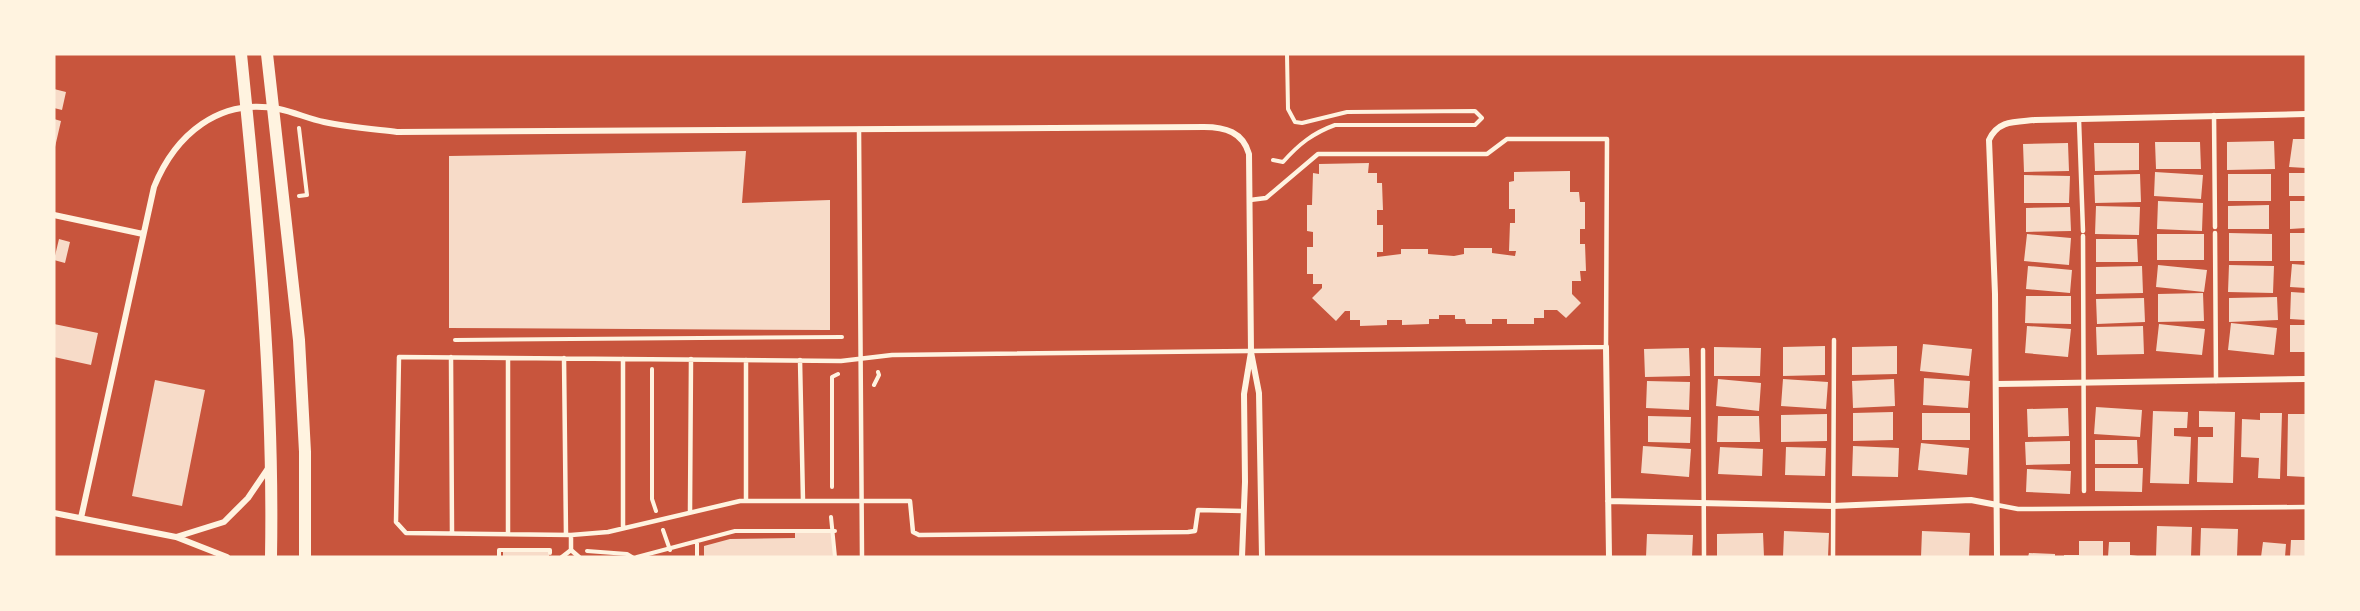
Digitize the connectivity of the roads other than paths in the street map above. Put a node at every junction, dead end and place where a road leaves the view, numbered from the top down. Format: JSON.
{"nodes":[{"id":1,"x":241,"y":54,"type":"edge"},
{"id":2,"x":267,"y":54,"type":"edge"},
{"id":3,"x":2306,"y":114,"type":"edge"},
{"id":4,"x":2214,"y":115,"type":"junction"},
{"id":5,"x":2079,"y":120,"type":"junction"},
{"id":6,"x":859,"y":129,"type":"junction"},
{"id":7,"x":1250,"y":200,"type":"junction"},
{"id":8,"x":54,"y":215,"type":"edge"},
{"id":9,"x":143,"y":234,"type":"junction"},
{"id":10,"x":1834,"y":340,"type":"dead end"},
{"id":11,"x":1606,"y":347,"type":"junction"},
{"id":12,"x":1703,"y":350,"type":"dead end"},
{"id":13,"x":1251,"y":352,"type":"junction"},
{"id":14,"x":452,"y":357,"type":"junction"},
{"id":15,"x":860,"y":357,"type":"junction"},
{"id":16,"x":508,"y":358,"type":"junction"},
{"id":17,"x":564,"y":358,"type":"junction"},
{"id":18,"x":623,"y":359,"type":"junction"},
{"id":19,"x":691,"y":359,"type":"junction"},
{"id":20,"x":746,"y":360,"type":"junction"},
{"id":21,"x":800,"y":360,"type":"junction"},
{"id":22,"x":2306,"y":379,"type":"edge"},
{"id":23,"x":2216,"y":381,"type":"junction"},
{"id":24,"x":2083,"y":383,"type":"junction"},
{"id":25,"x":1996,"y":384,"type":"junction"},
{"id":26,"x":271,"y":464,"type":"junction"},
{"id":27,"x":2084,"y":491,"type":"dead end"},
{"id":28,"x":746,"y":500,"type":"junction"},
{"id":29,"x":802,"y":501,"type":"junction"},
{"id":30,"x":862,"y":501,"type":"junction"},
{"id":31,"x":1608,"y":501,"type":"junction"},
{"id":32,"x":1704,"y":503,"type":"junction"},
{"id":33,"x":1997,"y":505,"type":"junction"},
{"id":34,"x":1833,"y":506,"type":"junction"},
{"id":35,"x":2306,"y":507,"type":"edge"},
{"id":36,"x":1243,"y":511,"type":"junction"},
{"id":37,"x":690,"y":512,"type":"junction"},
{"id":38,"x":54,"y":513,"type":"edge"},
{"id":39,"x":81,"y":518,"type":"junction"},
{"id":40,"x":623,"y":528,"type":"junction"},
{"id":41,"x":452,"y":533,"type":"junction"},
{"id":42,"x":508,"y":534,"type":"junction"},
{"id":43,"x":568,"y":535,"type":"junction"},
{"id":44,"x":176,"y":537,"type":"junction"},
{"id":45,"x":571,"y":550,"type":"junction"},
{"id":46,"x":226,"y":557,"type":"edge"},
{"id":47,"x":271,"y":557,"type":"edge"},
{"id":48,"x":305,"y":557,"type":"edge"},
{"id":49,"x":562,"y":557,"type":"edge"},
{"id":50,"x":579,"y":557,"type":"edge"},
{"id":51,"x":862,"y":557,"type":"edge"},
{"id":52,"x":1242,"y":557,"type":"edge"},
{"id":53,"x":1262,"y":557,"type":"edge"},
{"id":54,"x":1609,"y":557,"type":"edge"},
{"id":55,"x":1704,"y":557,"type":"edge"},
{"id":56,"x":1833,"y":557,"type":"edge"},
{"id":57,"x":1997,"y":557,"type":"edge"}],
"edges":[{"from":1,"to":26,"type":"main road"},
{"from":2,"to":48,"type":"main road"},
{"from":3,"to":4,"type":"street"},
{"from":4,"to":5,"type":"street"},
{"from":4,"to":23,"type":"lane"},
{"from":5,"to":24,"type":"lane"},
{"from":5,"to":25,"type":"street"},
{"from":6,"to":7,"type":"street"},
{"from":6,"to":9,"type":"street"},
{"from":6,"to":15,"type":"lane"},
{"from":7,"to":11,"type":"lane"},
{"from":7,"to":13,"type":"street"},
{"from":8,"to":9,"type":"street"},
{"from":9,"to":39,"type":"street"},
{"from":10,"to":34,"type":"lane"},
{"from":11,"to":13,"type":"lane"},
{"from":11,"to":31,"type":"street"},
{"from":12,"to":32,"type":"lane"},
{"from":13,"to":15,"type":"lane"},
{"from":13,"to":36,"type":"street"},
{"from":13,"to":53,"type":"street"},
{"from":14,"to":16,"type":"lane"},
{"from":14,"to":41,"type":"lane"},
{"from":14,"to":41,"type":"lane"},
{"from":15,"to":21,"type":"lane"},
{"from":15,"to":30,"type":"lane"},
{"from":16,"to":17,"type":"lane"},
{"from":16,"to":42,"type":"lane"},
{"from":17,"to":18,"type":"lane"},
{"from":17,"to":43,"type":"lane"},
{"from":18,"to":19,"type":"lane"},
{"from":18,"to":40,"type":"lane"},
{"from":19,"to":20,"type":"lane"},
{"from":19,"to":37,"type":"lane"},
{"from":20,"to":21,"type":"lane"},
{"from":20,"to":28,"type":"lane"},
{"from":21,"to":29,"type":"lane"},
{"from":22,"to":23,"type":"street"},
{"from":23,"to":24,"type":"street"},
{"from":24,"to":25,"type":"street"},
{"from":24,"to":27,"type":"lane"},
{"from":25,"to":33,"type":"street"},
{"from":26,"to":44,"type":"street"},
{"from":26,"to":47,"type":"main road"},
{"from":28,"to":29,"type":"lane"},
{"from":28,"to":37,"type":"lane"},
{"from":29,"to":30,"type":"lane"},
{"from":30,"to":36,"type":"lane"},
{"from":30,"to":51,"type":"lane"},
{"from":31,"to":32,"type":"street"},
{"from":31,"to":54,"type":"street"},
{"from":32,"to":34,"type":"street"},
{"from":32,"to":55,"type":"lane"},
{"from":33,"to":34,"type":"street"},
{"from":33,"to":35,"type":"lane"},
{"from":33,"to":57,"type":"street"},
{"from":34,"to":56,"type":"lane"},
{"from":36,"to":52,"type":"street"},
{"from":37,"to":40,"type":"lane"},
{"from":38,"to":39,"type":"street"},
{"from":39,"to":44,"type":"street"},
{"from":40,"to":43,"type":"lane"},
{"from":41,"to":42,"type":"lane"},
{"from":42,"to":43,"type":"lane"},
{"from":43,"to":45,"type":"lane"},
{"from":44,"to":46,"type":"street"},
{"from":45,"to":49,"type":"lane"},
{"from":45,"to":50,"type":"lane"}]}
